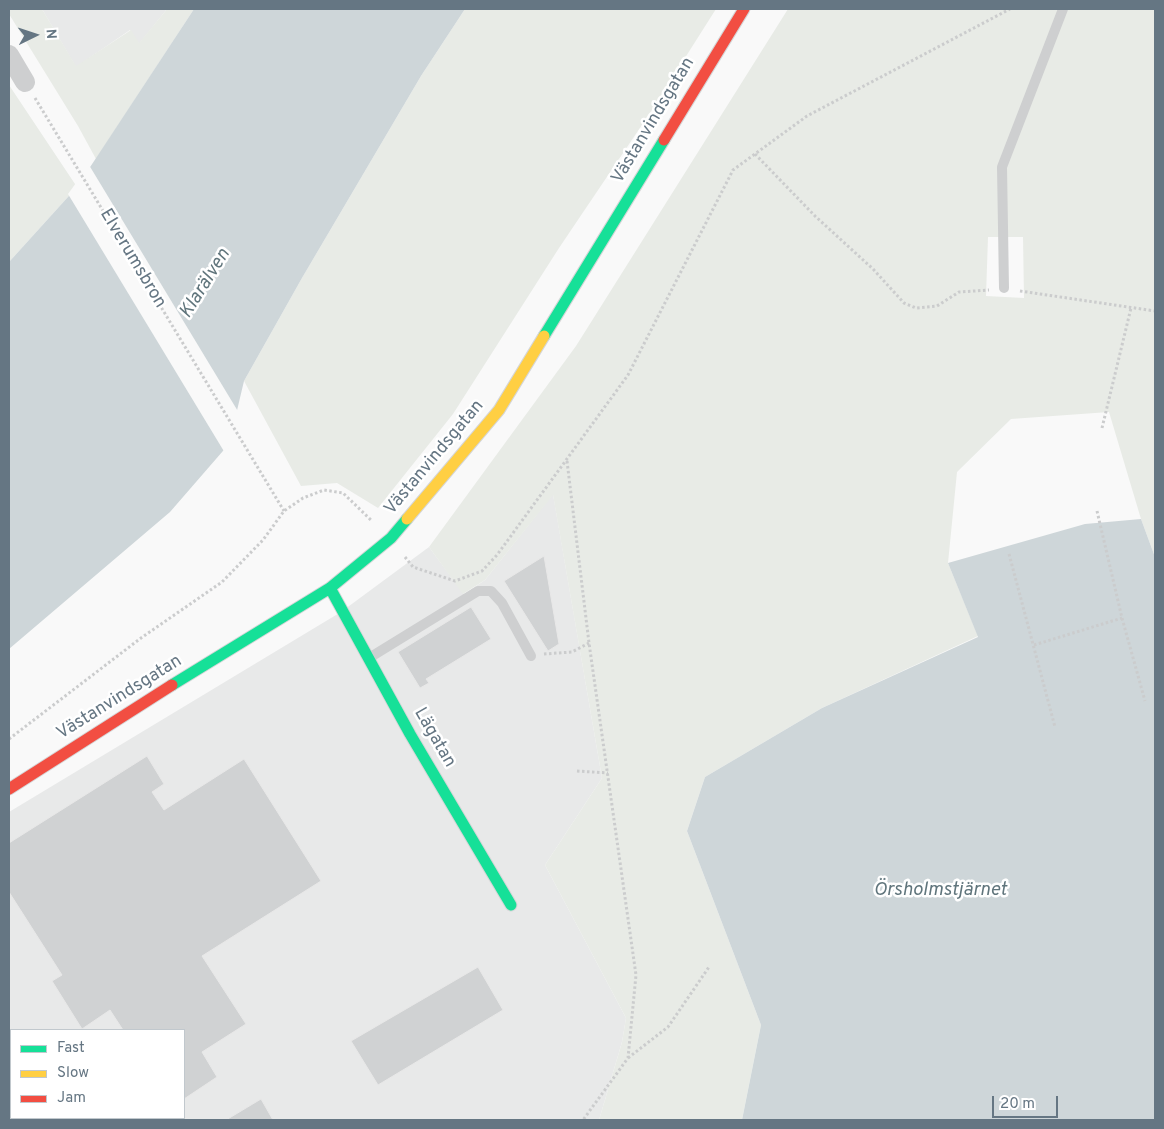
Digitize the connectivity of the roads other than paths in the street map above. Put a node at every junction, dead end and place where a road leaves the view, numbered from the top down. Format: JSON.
{"nodes":[{"id":1,"x":744,"y":9,"type":"edge"},
{"id":2,"x":1063,"y":9,"type":"edge"},
{"id":3,"x":9,"y":55,"type":"edge"},
{"id":4,"x":25,"y":82,"type":"road end"},
{"id":5,"x":1004,"y":288,"type":"road end"},
{"id":6,"x":330,"y":588,"type":"junction"},
{"id":7,"x":530,"y":656,"type":"road end"},
{"id":8,"x":368,"y":659,"type":"junction"},
{"id":9,"x":9,"y":789,"type":"edge"},
{"id":10,"x":511,"y":904,"type":"dead end"}],
"edges":[{"from":1,"to":6,"type":"street","name":"Västanvindsgatan"},
{"from":2,"to":5,"type":"lane"},
{"from":3,"to":4,"type":"street"},
{"from":6,"to":8,"type":"street","name":"Lägatan"},
{"from":6,"to":9,"type":"street","name":"Västanvindsgatan"},
{"from":7,"to":8,"type":"lane"},
{"from":8,"to":10,"type":"street","name":"Lägatan"}]}
